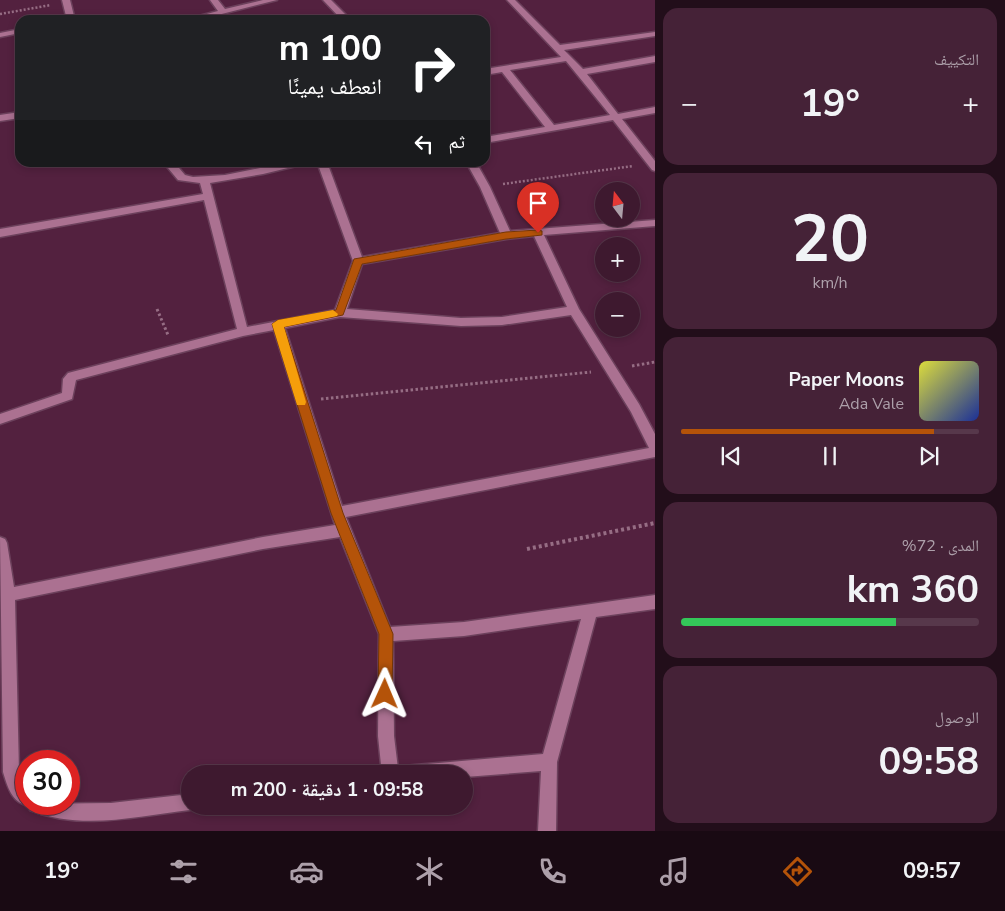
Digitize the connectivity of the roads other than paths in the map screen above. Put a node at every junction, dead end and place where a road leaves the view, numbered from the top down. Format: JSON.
{"nodes":[{"id":1,"x":214,"y":0,"type":"edge"},
{"id":2,"x":274,"y":0,"type":"edge"},
{"id":3,"x":327,"y":0,"type":"edge"},
{"id":4,"x":511,"y":0,"type":"edge"},
{"id":5,"x":69,"y":1,"type":"edge"},
{"id":6,"x":223,"y":12,"type":"junction"},
{"id":7,"x":70,"y":15,"type":"edge"},
{"id":8,"x":210,"y":15,"type":"edge"},
{"id":9,"x":342,"y":15,"type":"edge"},
{"id":10,"x":15,"y":32,"type":"edge"},
{"id":11,"x":655,"y":34,"type":"edge"},
{"id":12,"x":0,"y":35,"type":"edge"},
{"id":13,"x":558,"y":48,"type":"junction"},
{"id":14,"x":568,"y":58,"type":"junction"},
{"id":15,"x":655,"y":59,"type":"edge"},
{"id":16,"x":505,"y":70,"type":"junction"},
{"id":17,"x":490,"y":72,"type":"edge"},
{"id":18,"x":581,"y":72,"type":"junction"},
{"id":19,"x":655,"y":110,"type":"edge"},
{"id":20,"x":15,"y":116,"type":"edge"},
{"id":21,"x":615,"y":117,"type":"junction"},
{"id":22,"x":0,"y":118,"type":"edge"},
{"id":23,"x":551,"y":128,"type":"junction"},
{"id":24,"x":490,"y":139,"type":"edge"},
{"id":25,"x":654,"y":165,"type":"edge"},
{"id":26,"x":172,"y":167,"type":"edge"},
{"id":27,"x":279,"y":167,"type":"edge"},
{"id":28,"x":324,"y":167,"type":"edge"},
{"id":29,"x":474,"y":167,"type":"edge"},
{"id":30,"x":204,"y":180,"type":"junction"},
{"id":31,"x":209,"y":196,"type":"junction"},
{"id":32,"x":655,"y":223,"type":"edge"},
{"id":33,"x":538,"y":233,"type":"junction"},
{"id":34,"x":0,"y":234,"type":"edge"},
{"id":35,"x":506,"y":236,"type":"junction"},
{"id":36,"x":358,"y":261,"type":"junction"},
{"id":37,"x":574,"y":310,"type":"junction"},
{"id":38,"x":340,"y":313,"type":"junction"},
{"id":39,"x":278,"y":324,"type":"junction"},
{"id":40,"x":243,"y":332,"type":"junction"},
{"id":41,"x":0,"y":419,"type":"edge"},
{"id":42,"x":655,"y":446,"type":"edge"},
{"id":43,"x":655,"y":452,"type":"edge"},
{"id":44,"x":337,"y":513,"type":"junction"},
{"id":45,"x":344,"y":530,"type":"junction"},
{"id":46,"x":0,"y":543,"type":"edge"},
{"id":47,"x":8,"y":595,"type":"junction"},
{"id":48,"x":655,"y":602,"type":"edge"},
{"id":49,"x":590,"y":612,"type":"junction"},
{"id":50,"x":386,"y":634,"type":"junction"},
{"id":51,"x":549,"y":762,"type":"junction"},
{"id":52,"x":389,"y":765,"type":"edge"},
{"id":53,"x":473,"y":768,"type":"edge"},
{"id":54,"x":15,"y":783,"type":"edge"},
{"id":55,"x":181,"y":803,"type":"edge"},
{"id":56,"x":80,"y":812,"type":"edge"},
{"id":57,"x":547,"y":831,"type":"edge"}],
"edges":[{"from":1,"to":6,"type":"street"},
{"from":2,"to":6,"type":"street"},
{"from":3,"to":9,"type":"street"},
{"from":4,"to":13,"type":"street"},
{"from":5,"to":7,"type":"street"},
{"from":6,"to":8,"type":"street"},
{"from":10,"to":12,"type":"street"},
{"from":11,"to":13,"type":"street"},
{"from":13,"to":14,"type":"street"},
{"from":14,"to":16,"type":"street"},
{"from":14,"to":18,"type":"street"},
{"from":15,"to":18,"type":"street"},
{"from":16,"to":17,"type":"street"},
{"from":16,"to":23,"type":"street"},
{"from":18,"to":21,"type":"street"},
{"from":19,"to":21,"type":"street"},
{"from":20,"to":22,"type":"street"},
{"from":21,"to":23,"type":"street"},
{"from":21,"to":25,"type":"street"},
{"from":23,"to":24,"type":"street"},
{"from":26,"to":30,"type":"street"},
{"from":27,"to":30,"type":"street"},
{"from":28,"to":36,"type":"street"},
{"from":29,"to":35,"type":"street"},
{"from":30,"to":31,"type":"street"},
{"from":31,"to":34,"type":"street"},
{"from":31,"to":40,"type":"street"},
{"from":32,"to":33,"type":"street"},
{"from":33,"to":35,"type":"street"},
{"from":33,"to":37,"type":"street"},
{"from":35,"to":36,"type":"street"},
{"from":36,"to":38,"type":"street"},
{"from":37,"to":38,"type":"street"},
{"from":37,"to":42,"type":"street"},
{"from":38,"to":39,"type":"street"},
{"from":39,"to":40,"type":"street"},
{"from":39,"to":44,"type":"street"},
{"from":40,"to":41,"type":"street"},
{"from":43,"to":44,"type":"street"},
{"from":44,"to":45,"type":"street"},
{"from":45,"to":47,"type":"street"},
{"from":45,"to":50,"type":"street"},
{"from":46,"to":47,"type":"street"},
{"from":47,"to":54,"type":"street"},
{"from":48,"to":49,"type":"street"},
{"from":49,"to":50,"type":"street"},
{"from":49,"to":51,"type":"street"},
{"from":50,"to":52,"type":"street"},
{"from":51,"to":53,"type":"street"},
{"from":51,"to":57,"type":"street"},
{"from":55,"to":56,"type":"street"}]}
